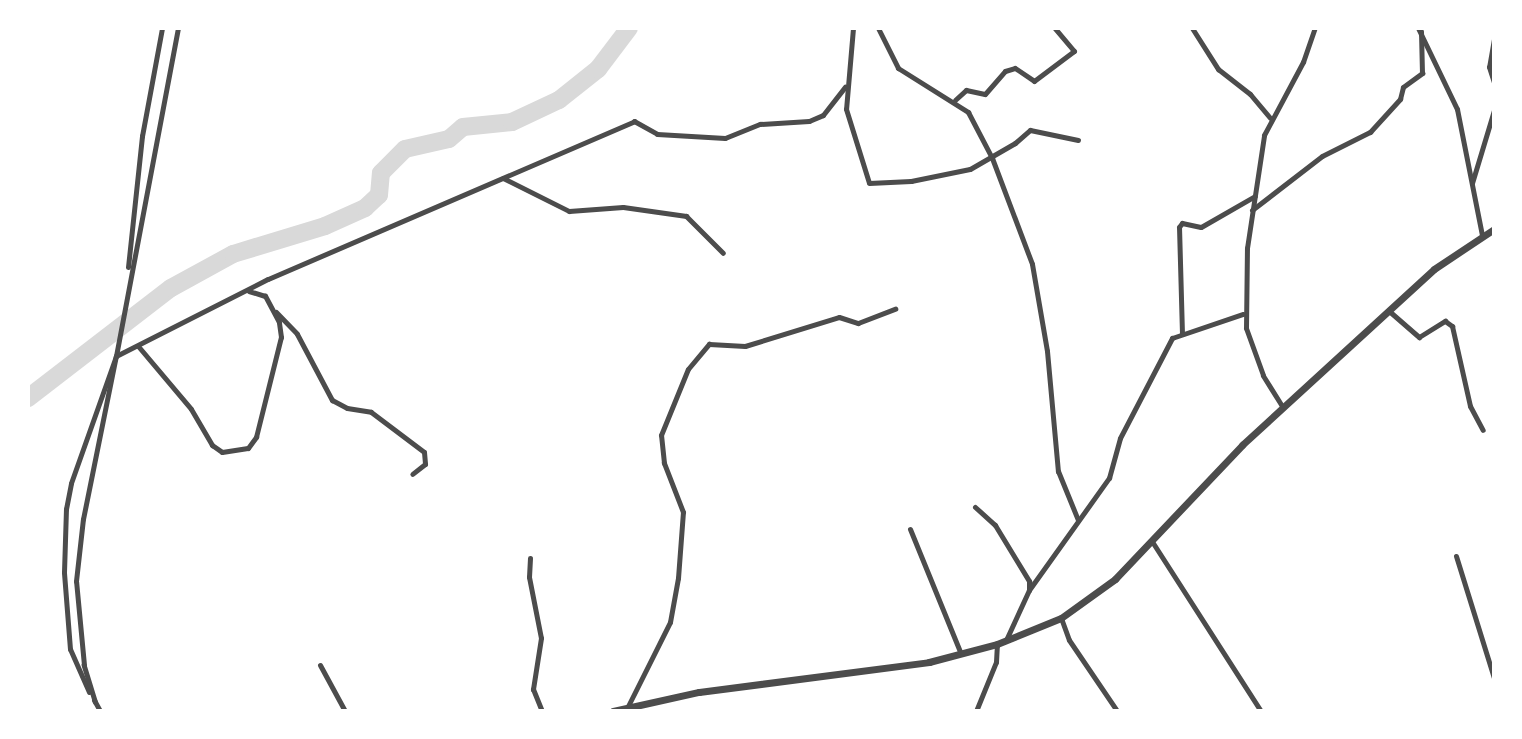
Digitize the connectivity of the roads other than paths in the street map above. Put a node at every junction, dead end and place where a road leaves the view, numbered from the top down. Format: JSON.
{"nodes":[{"id":1,"x":162,"y":28,"type":"edge"},
{"id":2,"x":178,"y":28,"type":"edge"},
{"id":3,"x":853,"y":28,"type":"edge"},
{"id":4,"x":878,"y":28,"type":"edge"},
{"id":5,"x":1055,"y":28,"type":"edge"},
{"id":6,"x":1192,"y":28,"type":"edge"},
{"id":7,"x":1315,"y":28,"type":"edge"},
{"id":8,"x":1419,"y":30,"type":"edge"},
{"id":9,"x":1494,"y":39,"type":"edge"},
{"id":10,"x":1494,"y":82,"type":"edge"},
{"id":11,"x":845,"y":87,"type":"junction"},
{"id":12,"x":955,"y":100,"type":"junction"},
{"id":13,"x":1494,"y":110,"type":"edge"},
{"id":14,"x":1269,"y":118,"type":"junction"},
{"id":15,"x":1078,"y":140,"type":"dead end"},
{"id":16,"x":992,"y":158,"type":"junction"},
{"id":17,"x":503,"y":178,"type":"junction"},
{"id":18,"x":1472,"y":183,"type":"junction"},
{"id":19,"x":1255,"y":197,"type":"junction"},
{"id":20,"x":1252,"y":210,"type":"junction"},
{"id":21,"x":1494,"y":229,"type":"edge"},
{"id":22,"x":1482,"y":235,"type":"junction"},
{"id":23,"x":723,"y":253,"type":"dead end"},
{"id":24,"x":247,"y":291,"type":"junction"},
{"id":25,"x":125,"y":298,"type":"junction"},
{"id":26,"x":895,"y":309,"type":"dead end"},
{"id":27,"x":274,"y":310,"type":"junction"},
{"id":28,"x":1390,"y":311,"type":"junction"},
{"id":29,"x":1243,"y":314,"type":"junction"},
{"id":30,"x":1182,"y":334,"type":"junction"},
{"id":31,"x":138,"y":346,"type":"junction"},
{"id":32,"x":116,"y":356,"type":"junction"},
{"id":33,"x":1282,"y":406,"type":"junction"},
{"id":34,"x":1483,"y":430,"type":"dead end"},
{"id":35,"x":412,"y":474,"type":"dead end"},
{"id":36,"x":975,"y":507,"type":"dead end"},
{"id":37,"x":1078,"y":520,"type":"junction"},
{"id":38,"x":910,"y":528,"type":"dead end"},
{"id":39,"x":1153,"y":542,"type":"junction"},
{"id":40,"x":1456,"y":556,"type":"dead end"},
{"id":41,"x":530,"y":558,"type":"dead end"},
{"id":42,"x":1029,"y":590,"type":"junction"},
{"id":43,"x":1061,"y":618,"type":"junction"},
{"id":44,"x":1001,"y":643,"type":"junction"},
{"id":45,"x":961,"y":654,"type":"junction"},
{"id":46,"x":320,"y":666,"type":"dead end"},
{"id":47,"x":1494,"y":678,"type":"edge"},
{"id":48,"x":95,"y":702,"type":"junction"},
{"id":49,"x":627,"y":709,"type":"edge"},
{"id":50,"x":100,"y":711,"type":"edge"},
{"id":51,"x":345,"y":711,"type":"edge"},
{"id":52,"x":542,"y":711,"type":"edge"},
{"id":53,"x":613,"y":711,"type":"edge"},
{"id":54,"x":976,"y":711,"type":"edge"},
{"id":55,"x":1117,"y":711,"type":"edge"},
{"id":56,"x":1261,"y":711,"type":"edge"}],
"edges":[{"from":1,"to":25,"type":"street"},
{"from":2,"to":25,"type":"street"},
{"from":3,"to":11,"type":"street"},
{"from":4,"to":12,"type":"street"},
{"from":5,"to":12,"type":"street"},
{"from":6,"to":14,"type":"street"},
{"from":7,"to":14,"type":"street"},
{"from":8,"to":18,"type":"street"},
{"from":8,"to":20,"type":"street"},
{"from":9,"to":10,"type":"street"},
{"from":11,"to":16,"type":"street"},
{"from":11,"to":17,"type":"street"},
{"from":12,"to":16,"type":"street"},
{"from":13,"to":18,"type":"street"},
{"from":14,"to":19,"type":"street"},
{"from":15,"to":16,"type":"street"},
{"from":16,"to":37,"type":"street"},
{"from":17,"to":23,"type":"street"},
{"from":17,"to":24,"type":"street"},
{"from":18,"to":22,"type":"street"},
{"from":19,"to":20,"type":"street"},
{"from":19,"to":30,"type":"street"},
{"from":20,"to":29,"type":"street"},
{"from":21,"to":22,"type":"street"},
{"from":22,"to":28,"type":"street"},
{"from":24,"to":27,"type":"street"},
{"from":24,"to":31,"type":"street"},
{"from":25,"to":32,"type":"street"},
{"from":26,"to":49,"type":"street"},
{"from":27,"to":31,"type":"street"},
{"from":27,"to":35,"type":"street"},
{"from":28,"to":33,"type":"street"},
{"from":28,"to":34,"type":"street"},
{"from":29,"to":30,"type":"street"},
{"from":29,"to":33,"type":"street"},
{"from":30,"to":37,"type":"street"},
{"from":31,"to":32,"type":"street"},
{"from":32,"to":48,"type":"street"},
{"from":32,"to":48,"type":"street"},
{"from":33,"to":39,"type":"street"},
{"from":36,"to":42,"type":"street"},
{"from":37,"to":42,"type":"street"},
{"from":38,"to":45,"type":"street"},
{"from":39,"to":43,"type":"street"},
{"from":39,"to":56,"type":"street"},
{"from":40,"to":47,"type":"street"},
{"from":41,"to":52,"type":"street"},
{"from":42,"to":44,"type":"street"},
{"from":43,"to":44,"type":"street"},
{"from":43,"to":55,"type":"street"},
{"from":44,"to":45,"type":"street"},
{"from":44,"to":54,"type":"street"},
{"from":45,"to":49,"type":"street"},
{"from":46,"to":51,"type":"street"},
{"from":48,"to":50,"type":"street"},
{"from":49,"to":53,"type":"street"}]}
